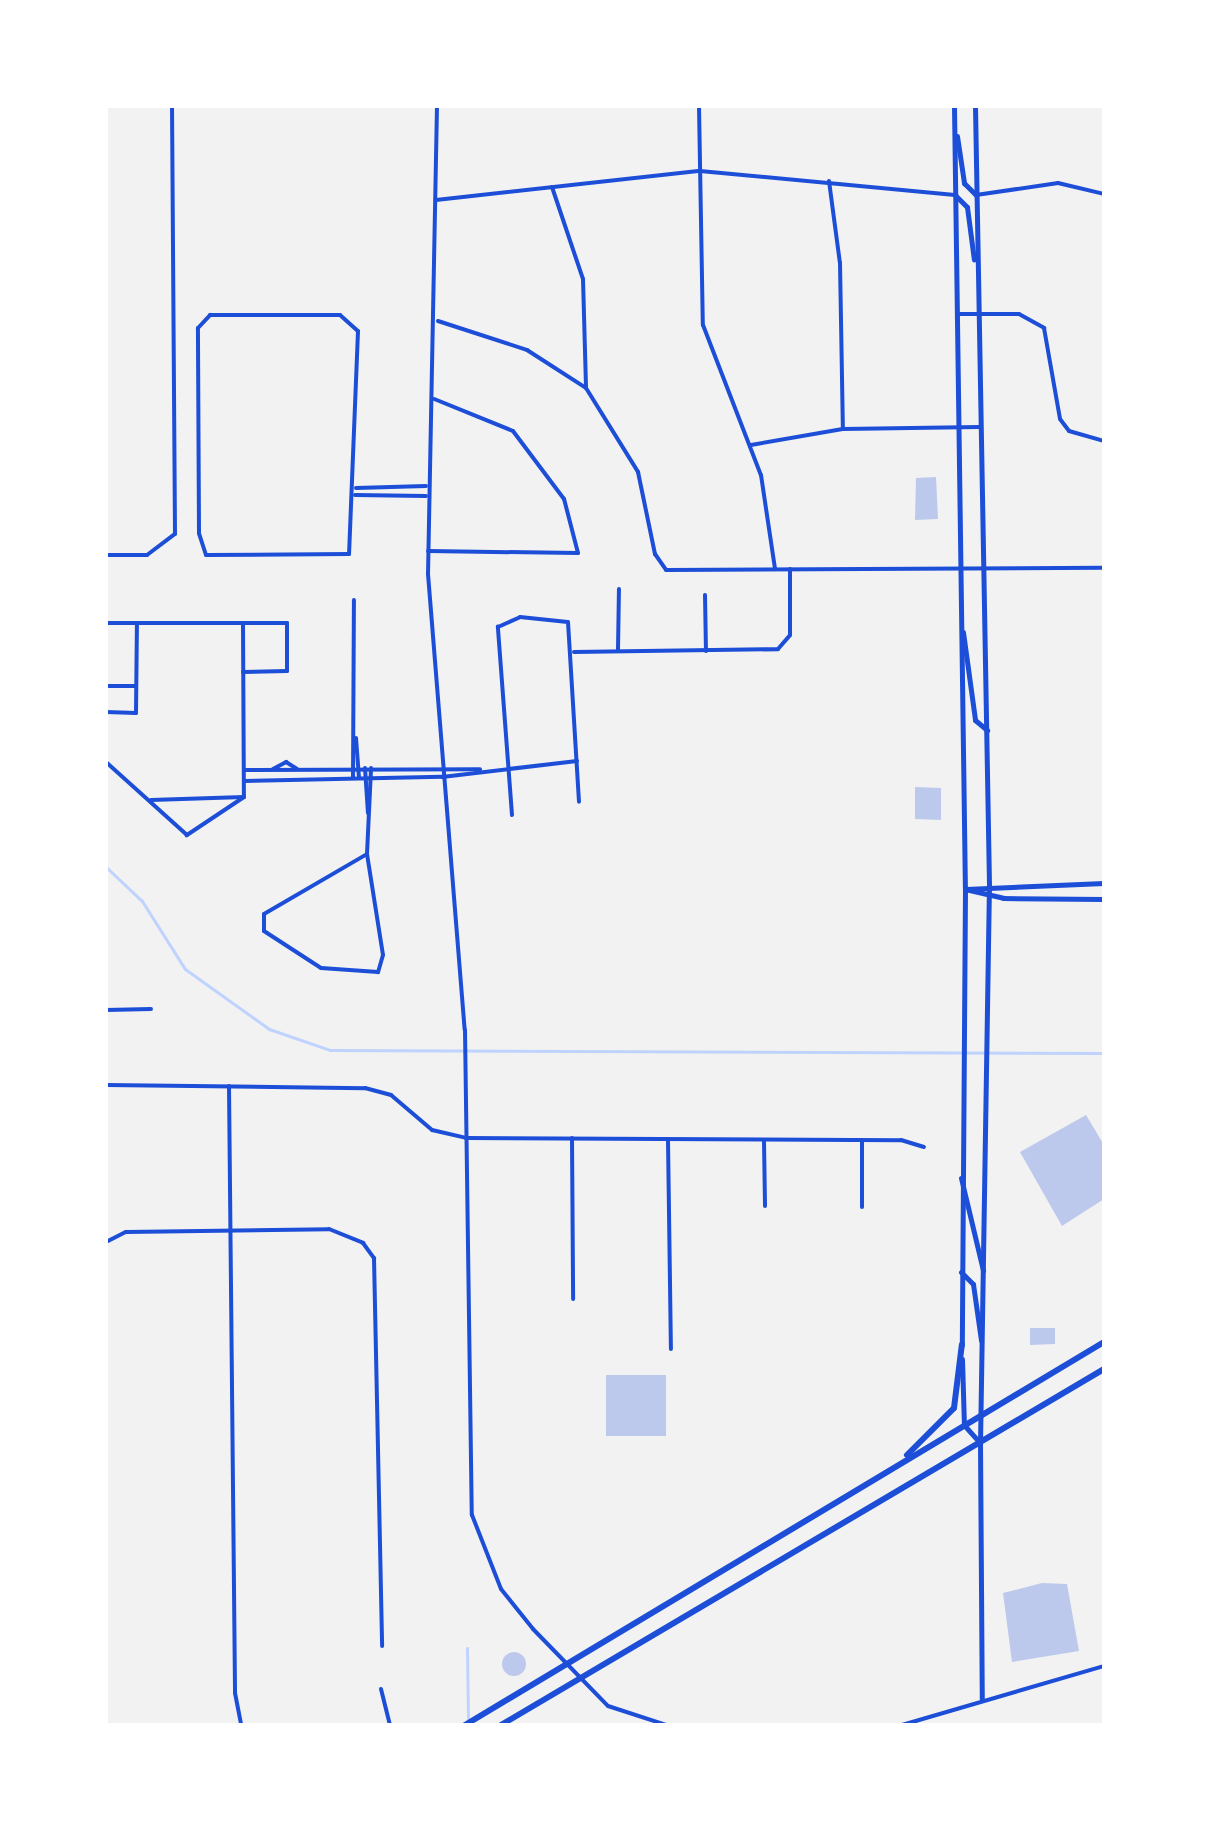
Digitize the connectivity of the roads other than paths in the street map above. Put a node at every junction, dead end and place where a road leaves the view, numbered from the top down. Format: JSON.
{"nodes":[{"id":1,"x":172,"y":106,"type":"edge"},
{"id":2,"x":437,"y":106,"type":"edge"},
{"id":3,"x":699,"y":106,"type":"edge"},
{"id":4,"x":954,"y":106,"type":"edge"},
{"id":5,"x":975,"y":106,"type":"edge"},
{"id":6,"x":954,"y":131,"type":"junction"},
{"id":7,"x":700,"y":171,"type":"junction"},
{"id":8,"x":829,"y":181,"type":"junction"},
{"id":9,"x":552,"y":187,"type":"junction"},
{"id":10,"x":1104,"y":194,"type":"edge"},
{"id":11,"x":955,"y":195,"type":"junction"},
{"id":12,"x":976,"y":195,"type":"junction"},
{"id":13,"x":436,"y":200,"type":"junction"},
{"id":14,"x":976,"y":268,"type":"junction"},
{"id":15,"x":976,"y":313,"type":"junction"},
{"id":16,"x":957,"y":314,"type":"junction"},
{"id":17,"x":437,"y":321,"type":"junction"},
{"id":18,"x":586,"y":388,"type":"junction"},
{"id":19,"x":434,"y":399,"type":"junction"},
{"id":20,"x":959,"y":427,"type":"junction"},
{"id":21,"x":979,"y":427,"type":"junction"},
{"id":22,"x":843,"y":429,"type":"junction"},
{"id":23,"x":1104,"y":441,"type":"edge"},
{"id":24,"x":751,"y":445,"type":"junction"},
{"id":25,"x":426,"y":486,"type":"junction"},
{"id":26,"x":355,"y":488,"type":"junction"},
{"id":27,"x":355,"y":495,"type":"junction"},
{"id":28,"x":426,"y":496,"type":"junction"},
{"id":29,"x":427,"y":551,"type":"junction"},
{"id":30,"x":106,"y":555,"type":"edge"},
{"id":31,"x":980,"y":568,"type":"junction"},
{"id":32,"x":1104,"y":568,"type":"edge"},
{"id":33,"x":775,"y":569,"type":"junction"},
{"id":34,"x":790,"y":569,"type":"junction"},
{"id":35,"x":960,"y":569,"type":"junction"},
{"id":36,"x":619,"y":589,"type":"dead end"},
{"id":37,"x":705,"y":595,"type":"dead end"},
{"id":38,"x":354,"y":600,"type":"dead end"},
{"id":39,"x":106,"y":623,"type":"edge"},
{"id":40,"x":137,"y":623,"type":"junction"},
{"id":41,"x":243,"y":623,"type":"junction"},
{"id":42,"x":961,"y":628,"type":"junction"},
{"id":43,"x":618,"y":651,"type":"junction"},
{"id":44,"x":706,"y":651,"type":"junction"},
{"id":45,"x":574,"y":652,"type":"junction"},
{"id":46,"x":243,"y":672,"type":"junction"},
{"id":47,"x":106,"y":686,"type":"edge"},
{"id":48,"x":136,"y":686,"type":"junction"},
{"id":49,"x":106,"y":712,"type":"edge"},
{"id":50,"x":987,"y":730,"type":"junction"},
{"id":51,"x":577,"y":761,"type":"junction"},
{"id":52,"x":106,"y":762,"type":"edge"},
{"id":53,"x":508,"y":765,"type":"junction"},
{"id":54,"x":441,"y":767,"type":"junction"},
{"id":55,"x":362,"y":768,"type":"junction"},
{"id":56,"x":273,"y":769,"type":"junction"},
{"id":57,"x":310,"y":769,"type":"junction"},
{"id":58,"x":244,"y":770,"type":"junction"},
{"id":59,"x":481,"y":770,"type":"junction"},
{"id":60,"x":442,"y":777,"type":"junction"},
{"id":61,"x":362,"y":778,"type":"junction"},
{"id":62,"x":310,"y":779,"type":"junction"},
{"id":63,"x":273,"y":780,"type":"junction"},
{"id":64,"x":244,"y":781,"type":"junction"},
{"id":65,"x":244,"y":797,"type":"junction"},
{"id":66,"x":151,"y":800,"type":"junction"},
{"id":67,"x":579,"y":802,"type":"dead end"},
{"id":68,"x":512,"y":815,"type":"dead end"},
{"id":69,"x":367,"y":854,"type":"junction"},
{"id":70,"x":1104,"y":883,"type":"edge"},
{"id":71,"x":989,"y":884,"type":"junction"},
{"id":72,"x":965,"y":889,"type":"junction"},
{"id":73,"x":989,"y":897,"type":"junction"},
{"id":74,"x":1104,"y":899,"type":"edge"},
{"id":75,"x":151,"y":1009,"type":"dead end"},
{"id":76,"x":106,"y":1010,"type":"edge"},
{"id":77,"x":106,"y":1085,"type":"edge"},
{"id":78,"x":229,"y":1086,"type":"junction"},
{"id":79,"x":466,"y":1138,"type":"junction"},
{"id":80,"x":572,"y":1138,"type":"junction"},
{"id":81,"x":668,"y":1139,"type":"junction"},
{"id":82,"x":862,"y":1140,"type":"junction"},
{"id":83,"x":764,"y":1141,"type":"junction"},
{"id":84,"x":924,"y":1147,"type":"dead end"},
{"id":85,"x":961,"y":1177,"type":"junction"},
{"id":86,"x":765,"y":1206,"type":"dead end"},
{"id":87,"x":862,"y":1207,"type":"dead end"},
{"id":88,"x":231,"y":1231,"type":"junction"},
{"id":89,"x":106,"y":1242,"type":"edge"},
{"id":90,"x":984,"y":1271,"type":"junction"},
{"id":91,"x":961,"y":1272,"type":"junction"},
{"id":92,"x":573,"y":1299,"type":"dead end"},
{"id":93,"x":1104,"y":1342,"type":"edge"},
{"id":94,"x":962,"y":1344,"type":"junction"},
{"id":95,"x":983,"y":1344,"type":"junction"},
{"id":96,"x":671,"y":1349,"type":"dead end"},
{"id":97,"x":1104,"y":1369,"type":"edge"},
{"id":98,"x":982,"y":1415,"type":"junction"},
{"id":99,"x":964,"y":1425,"type":"junction"},
{"id":100,"x":980,"y":1443,"type":"junction"},
{"id":101,"x":900,"y":1462,"type":"junction"},
{"id":102,"x":382,"y":1646,"type":"dead end"},
{"id":103,"x":566,"y":1664,"type":"junction"},
{"id":104,"x":1104,"y":1666,"type":"edge"},
{"id":105,"x":580,"y":1676,"type":"junction"},
{"id":106,"x":381,"y":1689,"type":"dead end"},
{"id":107,"x":982,"y":1699,"type":"junction"},
{"id":108,"x":241,"y":1725,"type":"edge"},
{"id":109,"x":390,"y":1725,"type":"edge"},
{"id":110,"x":465,"y":1725,"type":"edge"},
{"id":111,"x":501,"y":1725,"type":"edge"},
{"id":112,"x":666,"y":1725,"type":"edge"},
{"id":113,"x":902,"y":1725,"type":"edge"}],
"edges":[{"from":1,"to":30,"type":"street"},
{"from":2,"to":13,"type":"street"},
{"from":3,"to":7,"type":"street"},
{"from":4,"to":6,"type":"main road"},
{"from":5,"to":12,"type":"main road"},
{"from":6,"to":11,"type":"main road"},
{"from":6,"to":12,"type":"main road"},
{"from":7,"to":8,"type":"street"},
{"from":7,"to":9,"type":"street"},
{"from":7,"to":24,"type":"street"},
{"from":8,"to":11,"type":"street"},
{"from":8,"to":22,"type":"street"},
{"from":9,"to":13,"type":"street"},
{"from":9,"to":18,"type":"street"},
{"from":10,"to":12,"type":"street"},
{"from":11,"to":14,"type":"main road"},
{"from":11,"to":16,"type":"main road"},
{"from":12,"to":14,"type":"main road"},
{"from":13,"to":17,"type":"street"},
{"from":14,"to":15,"type":"main road"},
{"from":15,"to":16,"type":"street"},
{"from":15,"to":21,"type":"main road"},
{"from":15,"to":23,"type":"street"},
{"from":16,"to":20,"type":"main road"},
{"from":17,"to":18,"type":"street"},
{"from":17,"to":19,"type":"street"},
{"from":18,"to":33,"type":"street"},
{"from":19,"to":25,"type":"street"},
{"from":19,"to":29,"type":"street"},
{"from":20,"to":21,"type":"street"},
{"from":20,"to":22,"type":"street"},
{"from":20,"to":35,"type":"main road"},
{"from":21,"to":31,"type":"main road"},
{"from":22,"to":24,"type":"street"},
{"from":24,"to":33,"type":"street"},
{"from":25,"to":26,"type":"street"},
{"from":25,"to":28,"type":"street"},
{"from":26,"to":27,"type":"street"},
{"from":26,"to":27,"type":"street"},
{"from":27,"to":28,"type":"street"},
{"from":28,"to":29,"type":"street"},
{"from":29,"to":54,"type":"street"},
{"from":31,"to":32,"type":"street"},
{"from":31,"to":35,"type":"street"},
{"from":31,"to":50,"type":"main road"},
{"from":33,"to":34,"type":"street"},
{"from":34,"to":35,"type":"street"},
{"from":34,"to":44,"type":"street"},
{"from":35,"to":42,"type":"main road"},
{"from":36,"to":43,"type":"street"},
{"from":37,"to":44,"type":"street"},
{"from":38,"to":55,"type":"street"},
{"from":39,"to":40,"type":"street"},
{"from":40,"to":41,"type":"street"},
{"from":40,"to":48,"type":"street"},
{"from":41,"to":46,"type":"street"},
{"from":41,"to":46,"type":"street"},
{"from":42,"to":50,"type":"main road"},
{"from":42,"to":72,"type":"main road"},
{"from":43,"to":44,"type":"street"},
{"from":43,"to":45,"type":"street"},
{"from":45,"to":51,"type":"street"},
{"from":45,"to":53,"type":"street"},
{"from":46,"to":58,"type":"street"},
{"from":47,"to":48,"type":"street"},
{"from":48,"to":49,"type":"street"},
{"from":50,"to":71,"type":"main road"},
{"from":51,"to":53,"type":"street"},
{"from":51,"to":67,"type":"street"},
{"from":52,"to":66,"type":"street"},
{"from":53,"to":59,"type":"street"},
{"from":53,"to":68,"type":"street"},
{"from":54,"to":55,"type":"street"},
{"from":54,"to":59,"type":"street"},
{"from":54,"to":60,"type":"street"},
{"from":55,"to":57,"type":"street"},
{"from":55,"to":61,"type":"street"},
{"from":55,"to":61,"type":"street"},
{"from":56,"to":57,"type":"street"},
{"from":56,"to":58,"type":"street"},
{"from":56,"to":63,"type":"street"},
{"from":57,"to":62,"type":"street"},
{"from":58,"to":64,"type":"street"},
{"from":59,"to":60,"type":"street"},
{"from":60,"to":61,"type":"street"},
{"from":60,"to":79,"type":"street"},
{"from":61,"to":62,"type":"street"},
{"from":61,"to":69,"type":"street"},
{"from":62,"to":63,"type":"street"},
{"from":63,"to":64,"type":"street"},
{"from":64,"to":65,"type":"street"},
{"from":65,"to":66,"type":"street"},
{"from":65,"to":66,"type":"street"},
{"from":69,"to":69,"type":"street"},
{"from":70,"to":71,"type":"main road"},
{"from":71,"to":72,"type":"main road"},
{"from":71,"to":73,"type":"main road"},
{"from":72,"to":73,"type":"main road"},
{"from":72,"to":85,"type":"main road"},
{"from":73,"to":74,"type":"main road"},
{"from":73,"to":90,"type":"main road"},
{"from":75,"to":76,"type":"street"},
{"from":77,"to":78,"type":"street"},
{"from":78,"to":79,"type":"street"},
{"from":78,"to":88,"type":"street"},
{"from":79,"to":80,"type":"street"},
{"from":79,"to":103,"type":"street"},
{"from":80,"to":81,"type":"street"},
{"from":80,"to":92,"type":"street"},
{"from":81,"to":83,"type":"street"},
{"from":81,"to":96,"type":"street"},
{"from":82,"to":83,"type":"street"},
{"from":82,"to":84,"type":"street"},
{"from":82,"to":87,"type":"street"},
{"from":83,"to":86,"type":"street"},
{"from":85,"to":90,"type":"main road"},
{"from":85,"to":91,"type":"main road"},
{"from":88,"to":89,"type":"street"},
{"from":88,"to":102,"type":"street"},
{"from":88,"to":108,"type":"street"},
{"from":90,"to":95,"type":"main road"},
{"from":91,"to":94,"type":"main road"},
{"from":91,"to":95,"type":"main road"},
{"from":93,"to":98,"type":"main road"},
{"from":94,"to":99,"type":"main road"},
{"from":94,"to":101,"type":"main road"},
{"from":95,"to":98,"type":"main road"},
{"from":97,"to":100,"type":"main road"},
{"from":98,"to":99,"type":"main road"},
{"from":98,"to":100,"type":"main road"},
{"from":99,"to":100,"type":"main road"},
{"from":99,"to":101,"type":"main road"},
{"from":100,"to":105,"type":"main road"},
{"from":100,"to":107,"type":"main road"},
{"from":101,"to":103,"type":"main road"},
{"from":103,"to":105,"type":"street"},
{"from":103,"to":110,"type":"main road"},
{"from":104,"to":107,"type":"street"},
{"from":105,"to":111,"type":"main road"},
{"from":105,"to":112,"type":"street"},
{"from":106,"to":109,"type":"street"},
{"from":107,"to":113,"type":"street"}]}
